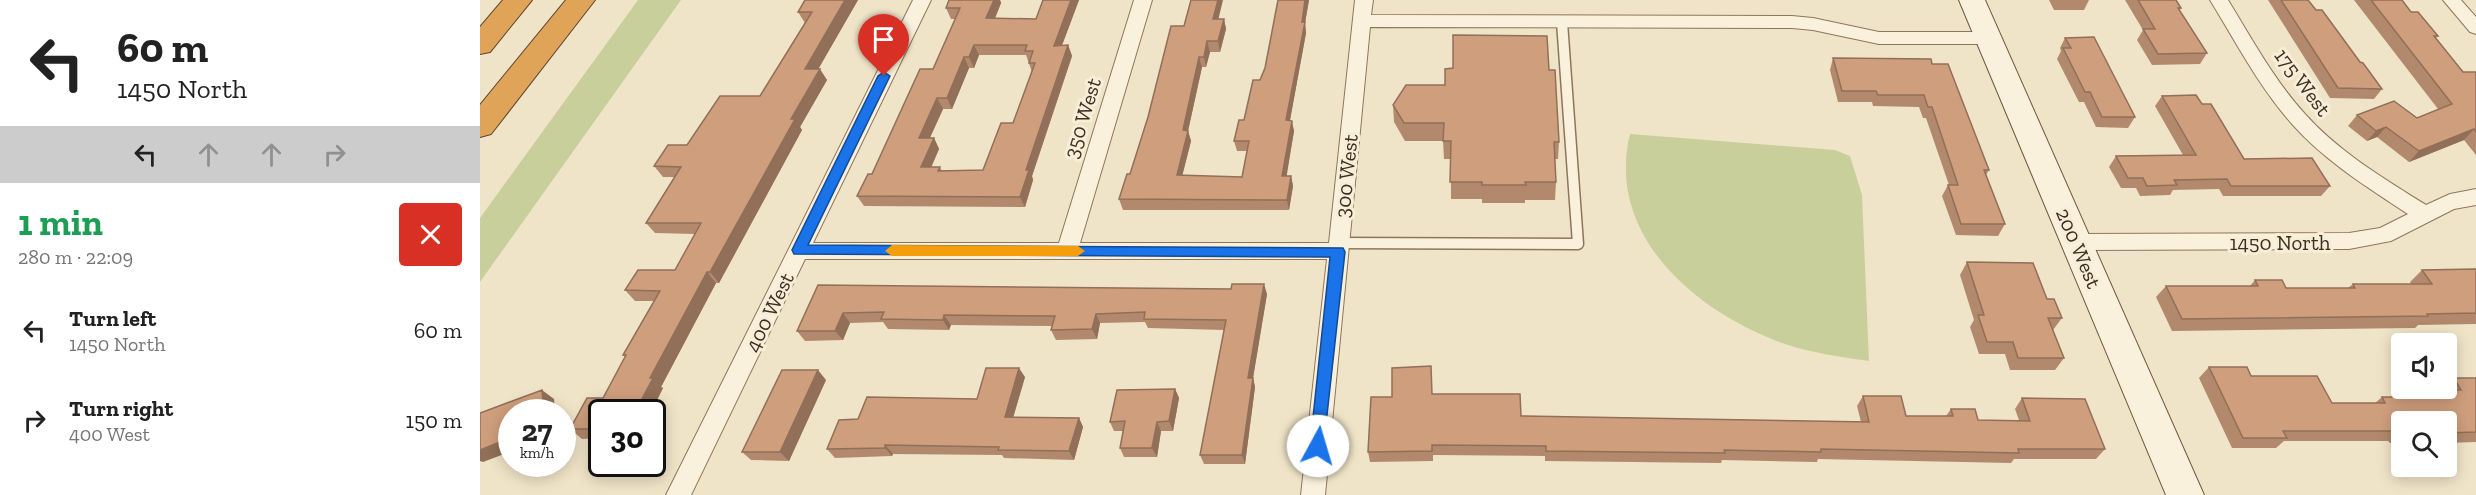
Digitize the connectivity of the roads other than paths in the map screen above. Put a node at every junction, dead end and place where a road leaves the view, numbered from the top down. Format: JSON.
{"nodes":[{"id":1,"x":518,"y":0,"type":"edge"},
{"id":2,"x":581,"y":0,"type":"edge"},
{"id":3,"x":922,"y":0,"type":"edge"},
{"id":4,"x":1143,"y":0,"type":"edge"},
{"id":5,"x":1364,"y":0,"type":"edge"},
{"id":6,"x":1972,"y":0,"type":"edge"},
{"id":7,"x":2219,"y":0,"type":"edge"},
{"id":8,"x":2452,"y":0,"type":"edge"},
{"id":9,"x":1362,"y":21,"type":"junction"},
{"id":10,"x":1562,"y":22,"type":"junction"},
{"id":11,"x":2474,"y":23,"type":"edge"},
{"id":12,"x":1989,"y":38,"type":"junction"},
{"id":13,"x":480,"y":45,"type":"edge"},
{"id":14,"x":480,"y":126,"type":"edge"},
{"id":15,"x":2476,"y":197,"type":"edge"},
{"id":16,"x":2426,"y":215,"type":"junction"},
{"id":17,"x":2076,"y":242,"type":"junction"},
{"id":18,"x":1338,"y":247,"type":"junction"},
{"id":19,"x":799,"y":250,"type":"junction"},
{"id":20,"x":1067,"y":251,"type":"junction"},
{"id":21,"x":678,"y":495,"type":"edge"},
{"id":22,"x":1313,"y":495,"type":"edge"},
{"id":23,"x":2185,"y":495,"type":"edge"}],
"edges":[{"from":1,"to":13,"type":"highway"},
{"from":2,"to":14,"type":"highway"},
{"from":3,"to":19,"type":"street","name":"400 West"},
{"from":4,"to":20,"type":"street","name":"350 West"},
{"from":5,"to":9,"type":"street","name":"300 West"},
{"from":6,"to":12,"type":"main road","name":"200 West"},
{"from":7,"to":16,"type":"street","name":"175 West"},
{"from":8,"to":11,"type":"street"},
{"from":9,"to":10,"type":"street"},
{"from":9,"to":18,"type":"street","name":"300 West"},
{"from":10,"to":12,"type":"street"},
{"from":10,"to":18,"type":"lane"},
{"from":12,"to":17,"type":"main road","name":"200 West"},
{"from":15,"to":16,"type":"street","name":"1450 North"},
{"from":16,"to":17,"type":"street","name":"1450 North"},
{"from":17,"to":23,"type":"main road","name":"200 West"},
{"from":18,"to":20,"type":"street"},
{"from":18,"to":22,"type":"street","name":"300 West"},
{"from":19,"to":20,"type":"street"},
{"from":19,"to":21,"type":"street","name":"400 West"}]}
